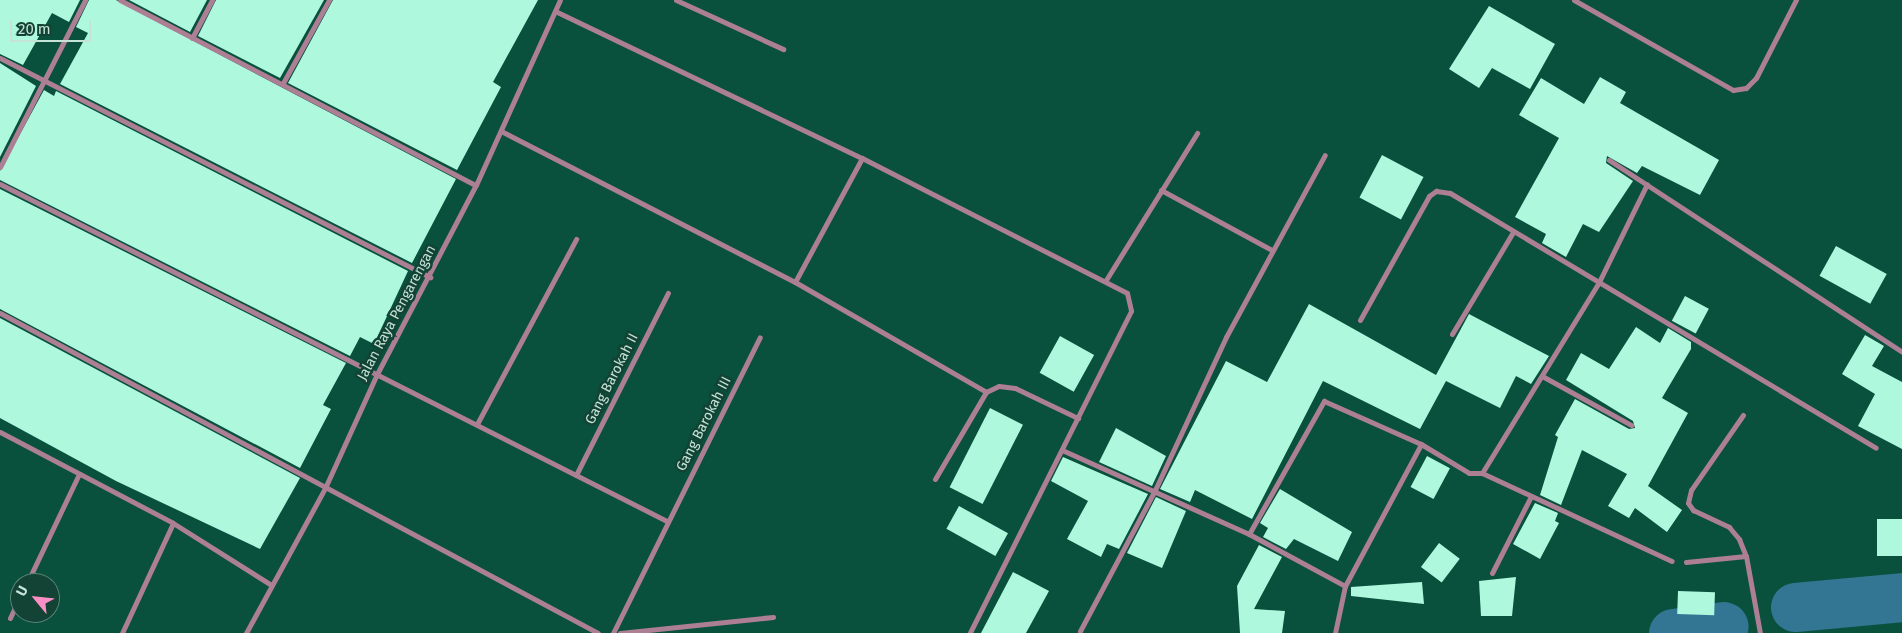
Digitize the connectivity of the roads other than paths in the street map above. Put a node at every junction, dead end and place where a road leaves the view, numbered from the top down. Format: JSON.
{"nodes":[{"id":1,"x":85,"y":0,"type":"edge"},
{"id":2,"x":120,"y":0,"type":"edge"},
{"id":3,"x":212,"y":0,"type":"edge"},
{"id":4,"x":329,"y":0,"type":"edge"},
{"id":5,"x":560,"y":0,"type":"edge"},
{"id":6,"x":676,"y":0,"type":"edge"},
{"id":7,"x":1574,"y":0,"type":"edge"},
{"id":8,"x":1796,"y":0,"type":"edge"},
{"id":9,"x":555,"y":11,"type":"junction"},
{"id":10,"x":192,"y":38,"type":"junction"},
{"id":11,"x":783,"y":49,"type":"dead end"},
{"id":12,"x":0,"y":58,"type":"edge"},
{"id":13,"x":44,"y":81,"type":"junction"},
{"id":14,"x":283,"y":83,"type":"junction"},
{"id":15,"x":501,"y":132,"type":"junction"},
{"id":16,"x":1197,"y":133,"type":"dead end"},
{"id":17,"x":1325,"y":155,"type":"dead end"},
{"id":18,"x":862,"y":158,"type":"junction"},
{"id":19,"x":1609,"y":160,"type":"dead end"},
{"id":20,"x":0,"y":167,"type":"edge"},
{"id":21,"x":0,"y":184,"type":"edge"},
{"id":22,"x":1646,"y":184,"type":"junction"},
{"id":23,"x":476,"y":185,"type":"junction"},
{"id":24,"x":1161,"y":190,"type":"junction"},
{"id":25,"x":1513,"y":232,"type":"junction"},
{"id":26,"x":576,"y":239,"type":"dead end"},
{"id":27,"x":1272,"y":250,"type":"junction"},
{"id":28,"x":430,"y":277,"type":"junction"},
{"id":29,"x":1106,"y":280,"type":"junction"},
{"id":30,"x":795,"y":282,"type":"junction"},
{"id":31,"x":1598,"y":284,"type":"junction"},
{"id":32,"x":668,"y":293,"type":"dead end"},
{"id":33,"x":0,"y":313,"type":"edge"},
{"id":34,"x":1360,"y":320,"type":"dead end"},
{"id":35,"x":1452,"y":334,"type":"dead end"},
{"id":36,"x":760,"y":337,"type":"dead end"},
{"id":37,"x":1902,"y":352,"type":"edge"},
{"id":38,"x":377,"y":374,"type":"junction"},
{"id":39,"x":1542,"y":376,"type":"junction"},
{"id":40,"x":986,"y":392,"type":"junction"},
{"id":41,"x":1743,"y":415,"type":"dead end"},
{"id":42,"x":1078,"y":418,"type":"junction"},
{"id":43,"x":477,"y":424,"type":"junction"},
{"id":44,"x":1631,"y":426,"type":"dead end"},
{"id":45,"x":0,"y":432,"type":"edge"},
{"id":46,"x":1420,"y":444,"type":"junction"},
{"id":47,"x":1876,"y":448,"type":"dead end"},
{"id":48,"x":1062,"y":450,"type":"junction"},
{"id":49,"x":1482,"y":473,"type":"junction"},
{"id":50,"x":79,"y":474,"type":"junction"},
{"id":51,"x":576,"y":475,"type":"junction"},
{"id":52,"x":936,"y":480,"type":"dead end"},
{"id":53,"x":325,"y":488,"type":"junction"},
{"id":54,"x":1156,"y":490,"type":"junction"},
{"id":55,"x":1531,"y":496,"type":"junction"},
{"id":56,"x":667,"y":521,"type":"junction"},
{"id":57,"x":173,"y":523,"type":"junction"},
{"id":58,"x":1249,"y":534,"type":"junction"},
{"id":59,"x":1746,"y":556,"type":"junction"},
{"id":60,"x":1672,"y":561,"type":"dead end"},
{"id":61,"x":1686,"y":562,"type":"dead end"},
{"id":62,"x":31,"y":573,"type":"edge"},
{"id":63,"x":1492,"y":573,"type":"dead end"},
{"id":64,"x":270,"y":584,"type":"junction"},
{"id":65,"x":1344,"y":586,"type":"junction"},
{"id":66,"x":773,"y":618,"type":"dead end"},
{"id":67,"x":1080,"y":630,"type":"dead end"},
{"id":68,"x":122,"y":633,"type":"edge"},
{"id":69,"x":246,"y":633,"type":"edge"},
{"id":70,"x":598,"y":633,"type":"edge"},
{"id":71,"x":613,"y":633,"type":"edge"},
{"id":72,"x":620,"y":633,"type":"edge"},
{"id":73,"x":970,"y":633,"type":"edge"},
{"id":74,"x":1335,"y":633,"type":"edge"},
{"id":75,"x":1760,"y":633,"type":"edge"}],
"edges":[{"from":1,"to":13,"type":"street"},
{"from":2,"to":10,"type":"street"},
{"from":3,"to":10,"type":"street"},
{"from":4,"to":14,"type":"street"},
{"from":5,"to":9,"type":"street","name":"Jalan Raya Pengarengan"},
{"from":6,"to":11,"type":"street"},
{"from":7,"to":8,"type":"street"},
{"from":9,"to":15,"type":"street","name":"Jalan Raya Pengarengan"},
{"from":9,"to":18,"type":"street"},
{"from":10,"to":14,"type":"street"},
{"from":12,"to":13,"type":"street"},
{"from":13,"to":20,"type":"street"},
{"from":13,"to":28,"type":"street"},
{"from":14,"to":23,"type":"street"},
{"from":15,"to":23,"type":"street","name":"Jalan Raya Pengarengan"},
{"from":15,"to":30,"type":"street"},
{"from":16,"to":24,"type":"street"},
{"from":17,"to":27,"type":"street"},
{"from":18,"to":29,"type":"street"},
{"from":18,"to":30,"type":"street"},
{"from":19,"to":22,"type":"street"},
{"from":21,"to":38,"type":"street"},
{"from":22,"to":31,"type":"street"},
{"from":22,"to":37,"type":"street"},
{"from":23,"to":28,"type":"street","name":"Jalan Raya Pengarengan"},
{"from":24,"to":27,"type":"street"},
{"from":24,"to":29,"type":"street"},
{"from":25,"to":31,"type":"street"},
{"from":25,"to":34,"type":"street"},
{"from":25,"to":35,"type":"street"},
{"from":26,"to":43,"type":"street"},
{"from":27,"to":54,"type":"street"},
{"from":28,"to":38,"type":"street","name":"Jalan Raya Pengarengan"},
{"from":29,"to":42,"type":"street"},
{"from":30,"to":40,"type":"street"},
{"from":31,"to":39,"type":"street"},
{"from":31,"to":47,"type":"street"},
{"from":32,"to":51,"type":"street","name":"Gang Barokah II"},
{"from":33,"to":53,"type":"street"},
{"from":36,"to":56,"type":"street","name":"Gang Barokah III"},
{"from":38,"to":43,"type":"street"},
{"from":38,"to":53,"type":"street","name":"Jalan Raya Pengarengan"},
{"from":39,"to":44,"type":"street"},
{"from":39,"to":49,"type":"street"},
{"from":40,"to":42,"type":"street"},
{"from":40,"to":52,"type":"street"},
{"from":41,"to":59,"type":"street"},
{"from":42,"to":48,"type":"street"},
{"from":43,"to":51,"type":"street"},
{"from":45,"to":50,"type":"street"},
{"from":46,"to":49,"type":"street"},
{"from":46,"to":58,"type":"street"},
{"from":46,"to":65,"type":"street"},
{"from":48,"to":54,"type":"street"},
{"from":48,"to":73,"type":"street"},
{"from":49,"to":55,"type":"street"},
{"from":50,"to":57,"type":"street"},
{"from":50,"to":62,"type":"street"},
{"from":51,"to":56,"type":"street"},
{"from":53,"to":64,"type":"street","name":"Jalan Raya Pengarengan"},
{"from":53,"to":70,"type":"street"},
{"from":54,"to":58,"type":"street"},
{"from":54,"to":67,"type":"street"},
{"from":55,"to":60,"type":"street"},
{"from":55,"to":63,"type":"street"},
{"from":56,"to":71,"type":"street","name":"Gang Barokah III"},
{"from":57,"to":64,"type":"street"},
{"from":57,"to":68,"type":"street"},
{"from":58,"to":65,"type":"street"},
{"from":59,"to":61,"type":"street"},
{"from":59,"to":75,"type":"street"},
{"from":64,"to":69,"type":"street","name":"Jalan Raya Pengarengan"},
{"from":65,"to":74,"type":"street"},
{"from":66,"to":72,"type":"street"}]}
